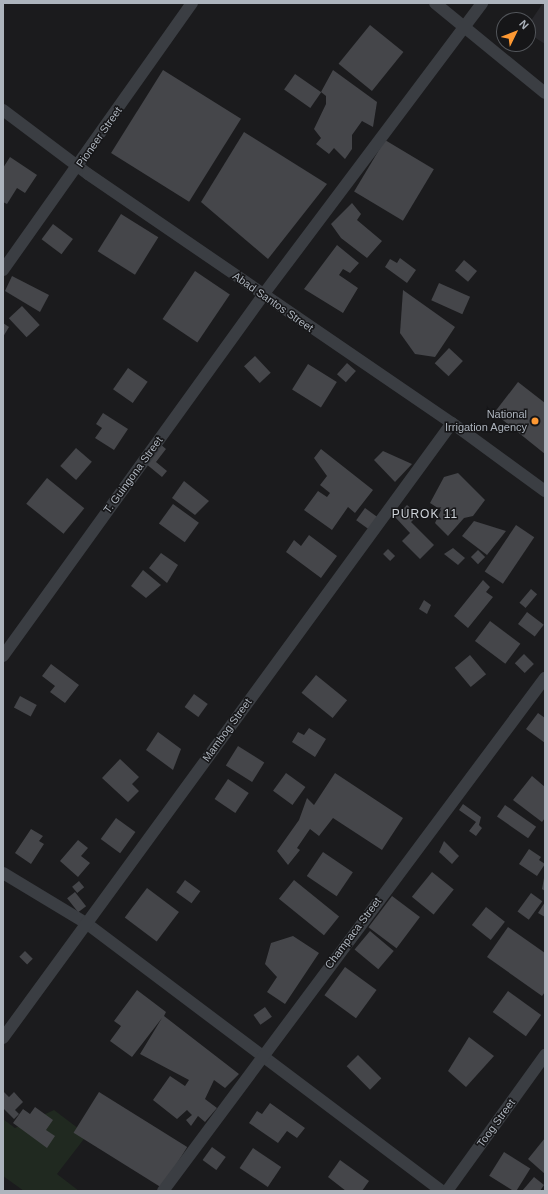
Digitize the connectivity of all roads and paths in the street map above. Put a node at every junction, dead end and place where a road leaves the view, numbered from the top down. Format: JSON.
{"nodes":[{"id":1,"x":192,"y":3,"type":"edge"},
{"id":2,"x":435,"y":3,"type":"edge"},
{"id":3,"x":482,"y":3,"type":"edge"},
{"id":4,"x":464,"y":28,"type":"junction"},
{"id":5,"x":545,"y":94,"type":"edge"},
{"id":6,"x":3,"y":110,"type":"edge"},
{"id":7,"x":78,"y":167,"type":"junction"},
{"id":8,"x":3,"y":270,"type":"edge"},
{"id":9,"x":263,"y":295,"type":"junction"},
{"id":10,"x":452,"y":423,"type":"junction"},
{"id":11,"x":545,"y":491,"type":"edge"},
{"id":12,"x":3,"y":656,"type":"edge"},
{"id":13,"x":545,"y":678,"type":"edge"},
{"id":14,"x":3,"y":873,"type":"edge"},
{"id":15,"x":86,"y":923,"type":"junction"},
{"id":16,"x":3,"y":1038,"type":"edge"},
{"id":17,"x":263,"y":1054,"type":"junction"},
{"id":18,"x":545,"y":1055,"type":"edge"},
{"id":19,"x":163,"y":1191,"type":"edge"},
{"id":20,"x":442,"y":1191,"type":"edge"},
{"id":21,"x":446,"y":1191,"type":"edge"}],
"edges":[{"from":1,"to":7,"type":"street","name":"Pioneer Street"},
{"from":2,"to":4,"type":"street"},
{"from":3,"to":4,"type":"street","name":"T. Guingona Street"},
{"from":4,"to":5,"type":"street"},
{"from":4,"to":9,"type":"street","name":"T. Guingona Street"},
{"from":6,"to":7,"type":"street","name":"Abad Santos Street"},
{"from":7,"to":8,"type":"street","name":"Pioneer Street"},
{"from":7,"to":9,"type":"street","name":"Abad Santos Street"},
{"from":9,"to":10,"type":"street","name":"Abad Santos Street"},
{"from":9,"to":12,"type":"street","name":"T. Guingona Street"},
{"from":10,"to":11,"type":"street","name":"Abad Santos Street"},
{"from":10,"to":15,"type":"street","name":"Mambog Street"},
{"from":13,"to":17,"type":"street","name":"Champaca Street"},
{"from":14,"to":15,"type":"street"},
{"from":15,"to":16,"type":"street","name":"Mambog Street"},
{"from":15,"to":17,"type":"street"},
{"from":17,"to":19,"type":"street","name":"Champaca Street"},
{"from":17,"to":20,"type":"street"},
{"from":18,"to":21,"type":"street","name":"Toog Street"}]}
